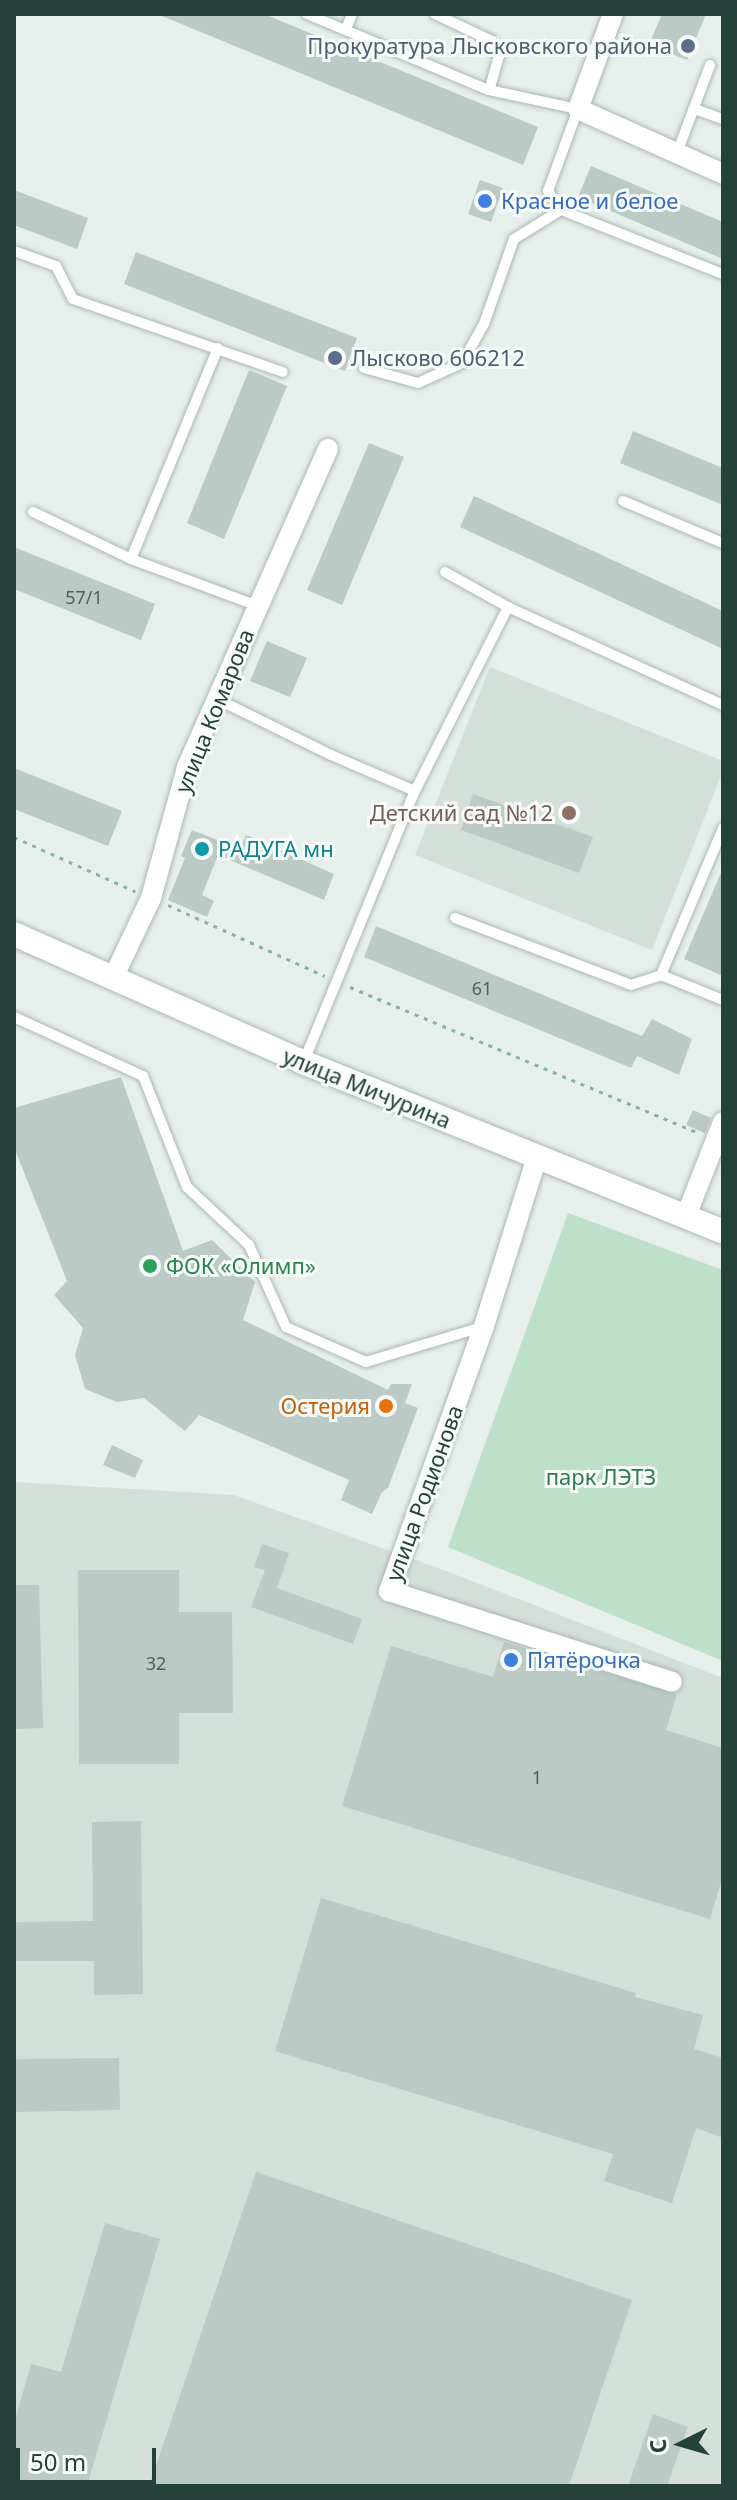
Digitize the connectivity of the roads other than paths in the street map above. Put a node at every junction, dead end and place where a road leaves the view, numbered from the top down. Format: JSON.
{"nodes":[{"id":1,"x":307,"y":14,"type":"edge"},
{"id":2,"x":352,"y":14,"type":"edge"},
{"id":3,"x":435,"y":14,"type":"edge"},
{"id":4,"x":613,"y":14,"type":"edge"},
{"id":5,"x":346,"y":29,"type":"junction"},
{"id":6,"x":710,"y":65,"type":"dead end"},
{"id":7,"x":489,"y":90,"type":"junction"},
{"id":8,"x":578,"y":109,"type":"junction"},
{"id":9,"x":695,"y":109,"type":"junction"},
{"id":10,"x":723,"y":119,"type":"edge"},
{"id":11,"x":677,"y":153,"type":"junction"},
{"id":12,"x":723,"y":174,"type":"edge"},
{"id":13,"x":561,"y":210,"type":"junction"},
{"id":14,"x":14,"y":251,"type":"edge"},
{"id":15,"x":723,"y":274,"type":"edge"},
{"id":16,"x":218,"y":348,"type":"junction"},
{"id":17,"x":364,"y":368,"type":"dead end"},
{"id":18,"x":283,"y":372,"type":"dead end"},
{"id":19,"x":328,"y":449,"type":"dead end"},
{"id":20,"x":623,"y":501,"type":"dead end"},
{"id":21,"x":33,"y":512,"type":"dead end"},
{"id":22,"x":723,"y":543,"type":"edge"},
{"id":23,"x":131,"y":559,"type":"junction"},
{"id":24,"x":445,"y":572,"type":"dead end"},
{"id":25,"x":258,"y":606,"type":"junction"},
{"id":26,"x":508,"y":607,"type":"junction"},
{"id":27,"x":217,"y":699,"type":"junction"},
{"id":28,"x":723,"y":705,"type":"edge"},
{"id":29,"x":415,"y":791,"type":"junction"},
{"id":30,"x":723,"y":828,"type":"edge"},
{"id":31,"x":455,"y":918,"type":"dead end"},
{"id":32,"x":14,"y":934,"type":"edge"},
{"id":33,"x":661,"y":975,"type":"junction"},
{"id":34,"x":113,"y":978,"type":"junction"},
{"id":35,"x":723,"y":1000,"type":"edge"},
{"id":36,"x":14,"y":1017,"type":"edge"},
{"id":37,"x":303,"y":1062,"type":"junction"},
{"id":38,"x":719,"y":1131,"type":"edge"},
{"id":39,"x":537,"y":1157,"type":"junction"},
{"id":40,"x":686,"y":1216,"type":"junction"},
{"id":41,"x":723,"y":1232,"type":"edge"},
{"id":42,"x":484,"y":1326,"type":"junction"},
{"id":43,"x":672,"y":1682,"type":"dead end"}],
"edges":[{"from":1,"to":5,"type":"lane"},
{"from":2,"to":5,"type":"lane"},
{"from":3,"to":7,"type":"lane"},
{"from":4,"to":8,"type":"street"},
{"from":5,"to":7,"type":"lane"},
{"from":6,"to":9,"type":"lane"},
{"from":7,"to":8,"type":"lane"},
{"from":8,"to":11,"type":"street"},
{"from":8,"to":13,"type":"lane"},
{"from":9,"to":10,"type":"lane"},
{"from":9,"to":11,"type":"lane"},
{"from":11,"to":12,"type":"street"},
{"from":13,"to":15,"type":"lane"},
{"from":13,"to":17,"type":"lane"},
{"from":14,"to":16,"type":"lane"},
{"from":16,"to":18,"type":"lane"},
{"from":16,"to":23,"type":"lane"},
{"from":19,"to":25,"type":"street","name":"улица Комарова"},
{"from":20,"to":22,"type":"lane"},
{"from":21,"to":23,"type":"lane"},
{"from":23,"to":25,"type":"lane"},
{"from":24,"to":26,"type":"lane"},
{"from":25,"to":27,"type":"street","name":"улица Комарова"},
{"from":26,"to":28,"type":"lane"},
{"from":26,"to":29,"type":"lane"},
{"from":27,"to":29,"type":"lane"},
{"from":27,"to":34,"type":"street","name":"улица Комарова"},
{"from":29,"to":37,"type":"lane"},
{"from":30,"to":33,"type":"lane"},
{"from":31,"to":33,"type":"lane"},
{"from":32,"to":34,"type":"main road","name":"улица Мичурина"},
{"from":33,"to":35,"type":"lane"},
{"from":34,"to":37,"type":"main road","name":"улица Мичурина"},
{"from":36,"to":42,"type":"lane"},
{"from":37,"to":39,"type":"main road","name":"улица Мичурина"},
{"from":38,"to":40,"type":"street"},
{"from":39,"to":40,"type":"main road","name":"улица Мичурина"},
{"from":39,"to":42,"type":"street","name":"улица Родионова"},
{"from":40,"to":41,"type":"main road","name":"улица Мичурина"},
{"from":42,"to":43,"type":"street","name":"улица Родионова"}]}
